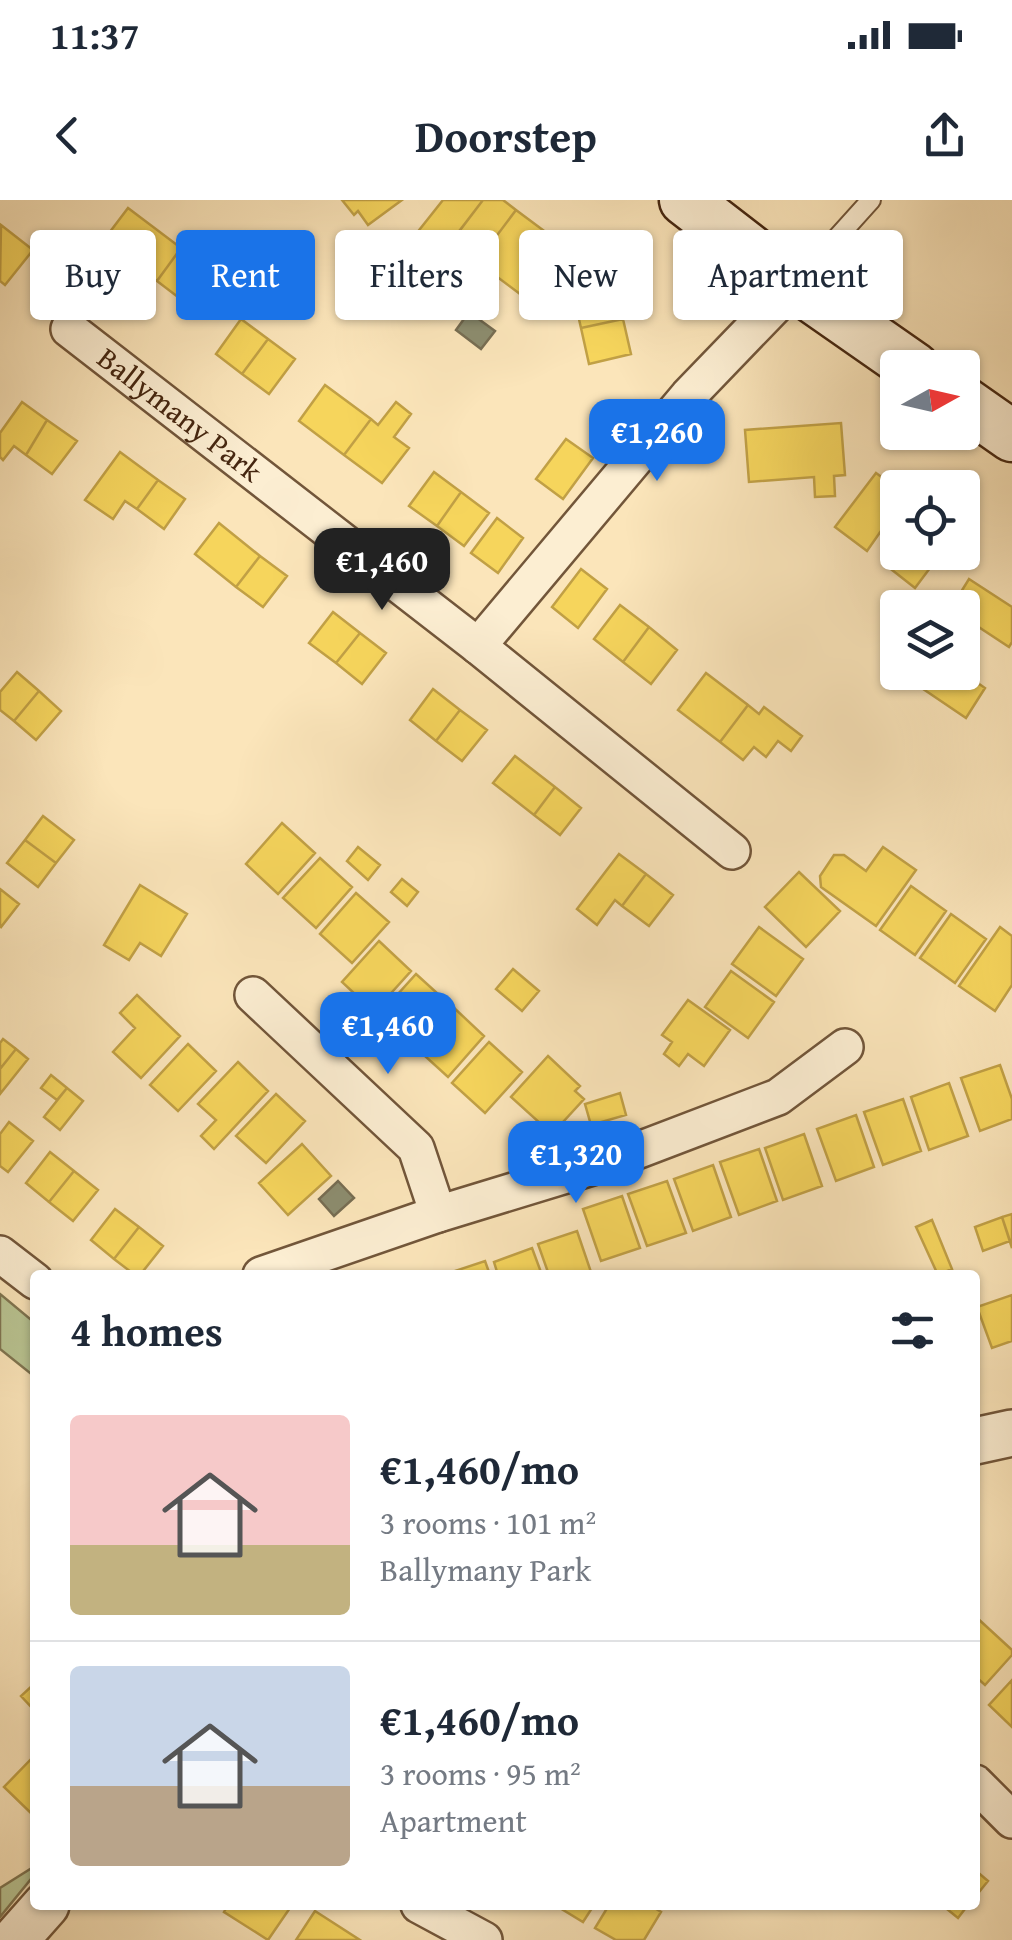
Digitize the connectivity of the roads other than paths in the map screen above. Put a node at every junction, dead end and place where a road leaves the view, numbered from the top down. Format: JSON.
{"nodes":[{"id":1,"x":685,"y":200,"type":"edge"},
{"id":2,"x":871,"y":200,"type":"edge"},
{"id":3,"x":724,"y":230,"type":"edge"},
{"id":4,"x":844,"y":230,"type":"edge"},
{"id":5,"x":761,"y":320,"type":"edge"},
{"id":6,"x":845,"y":320,"type":"edge"},
{"id":7,"x":69,"y":330,"type":"dead end"},
{"id":8,"x":888,"y":350,"type":"edge"},
{"id":9,"x":980,"y":414,"type":"edge"},
{"id":10,"x":1012,"y":436,"type":"edge"},
{"id":11,"x":478,"y":646,"type":"junction"},
{"id":12,"x":732,"y":851,"type":"dead end"},
{"id":13,"x":253,"y":995,"type":"dead end"},
{"id":14,"x":845,"y":1047,"type":"dead end"},
{"id":15,"x":438,"y":1214,"type":"junction"},
{"id":16,"x":0,"y":1254,"type":"edge"},
{"id":17,"x":276,"y":1270,"type":"edge"},
{"id":18,"x":30,"y":1277,"type":"edge"},
{"id":19,"x":1012,"y":1433,"type":"edge"},
{"id":20,"x":980,"y":1440,"type":"edge"},
{"id":21,"x":980,"y":1788,"type":"edge"},
{"id":22,"x":1012,"y":1820,"type":"edge"},
{"id":23,"x":42,"y":1910,"type":"edge"},
{"id":24,"x":428,"y":1910,"type":"edge"},
{"id":25,"x":15,"y":1940,"type":"edge"},
{"id":26,"x":484,"y":1940,"type":"edge"}],
"edges":[{"from":1,"to":3,"type":"main road"},
{"from":2,"to":4,"type":"lane"},
{"from":5,"to":11,"type":"street"},
{"from":6,"to":8,"type":"main road"},
{"from":7,"to":11,"type":"street","name":"Ballymany Park"},
{"from":9,"to":10,"type":"main road"},
{"from":11,"to":12,"type":"street","name":"Ballymany Park"},
{"from":13,"to":15,"type":"street"},
{"from":14,"to":15,"type":"street"},
{"from":15,"to":17,"type":"street"},
{"from":16,"to":18,"type":"street"},
{"from":19,"to":20,"type":"street"},
{"from":21,"to":22,"type":"street"},
{"from":23,"to":25,"type":"street"},
{"from":24,"to":26,"type":"street"}]}
